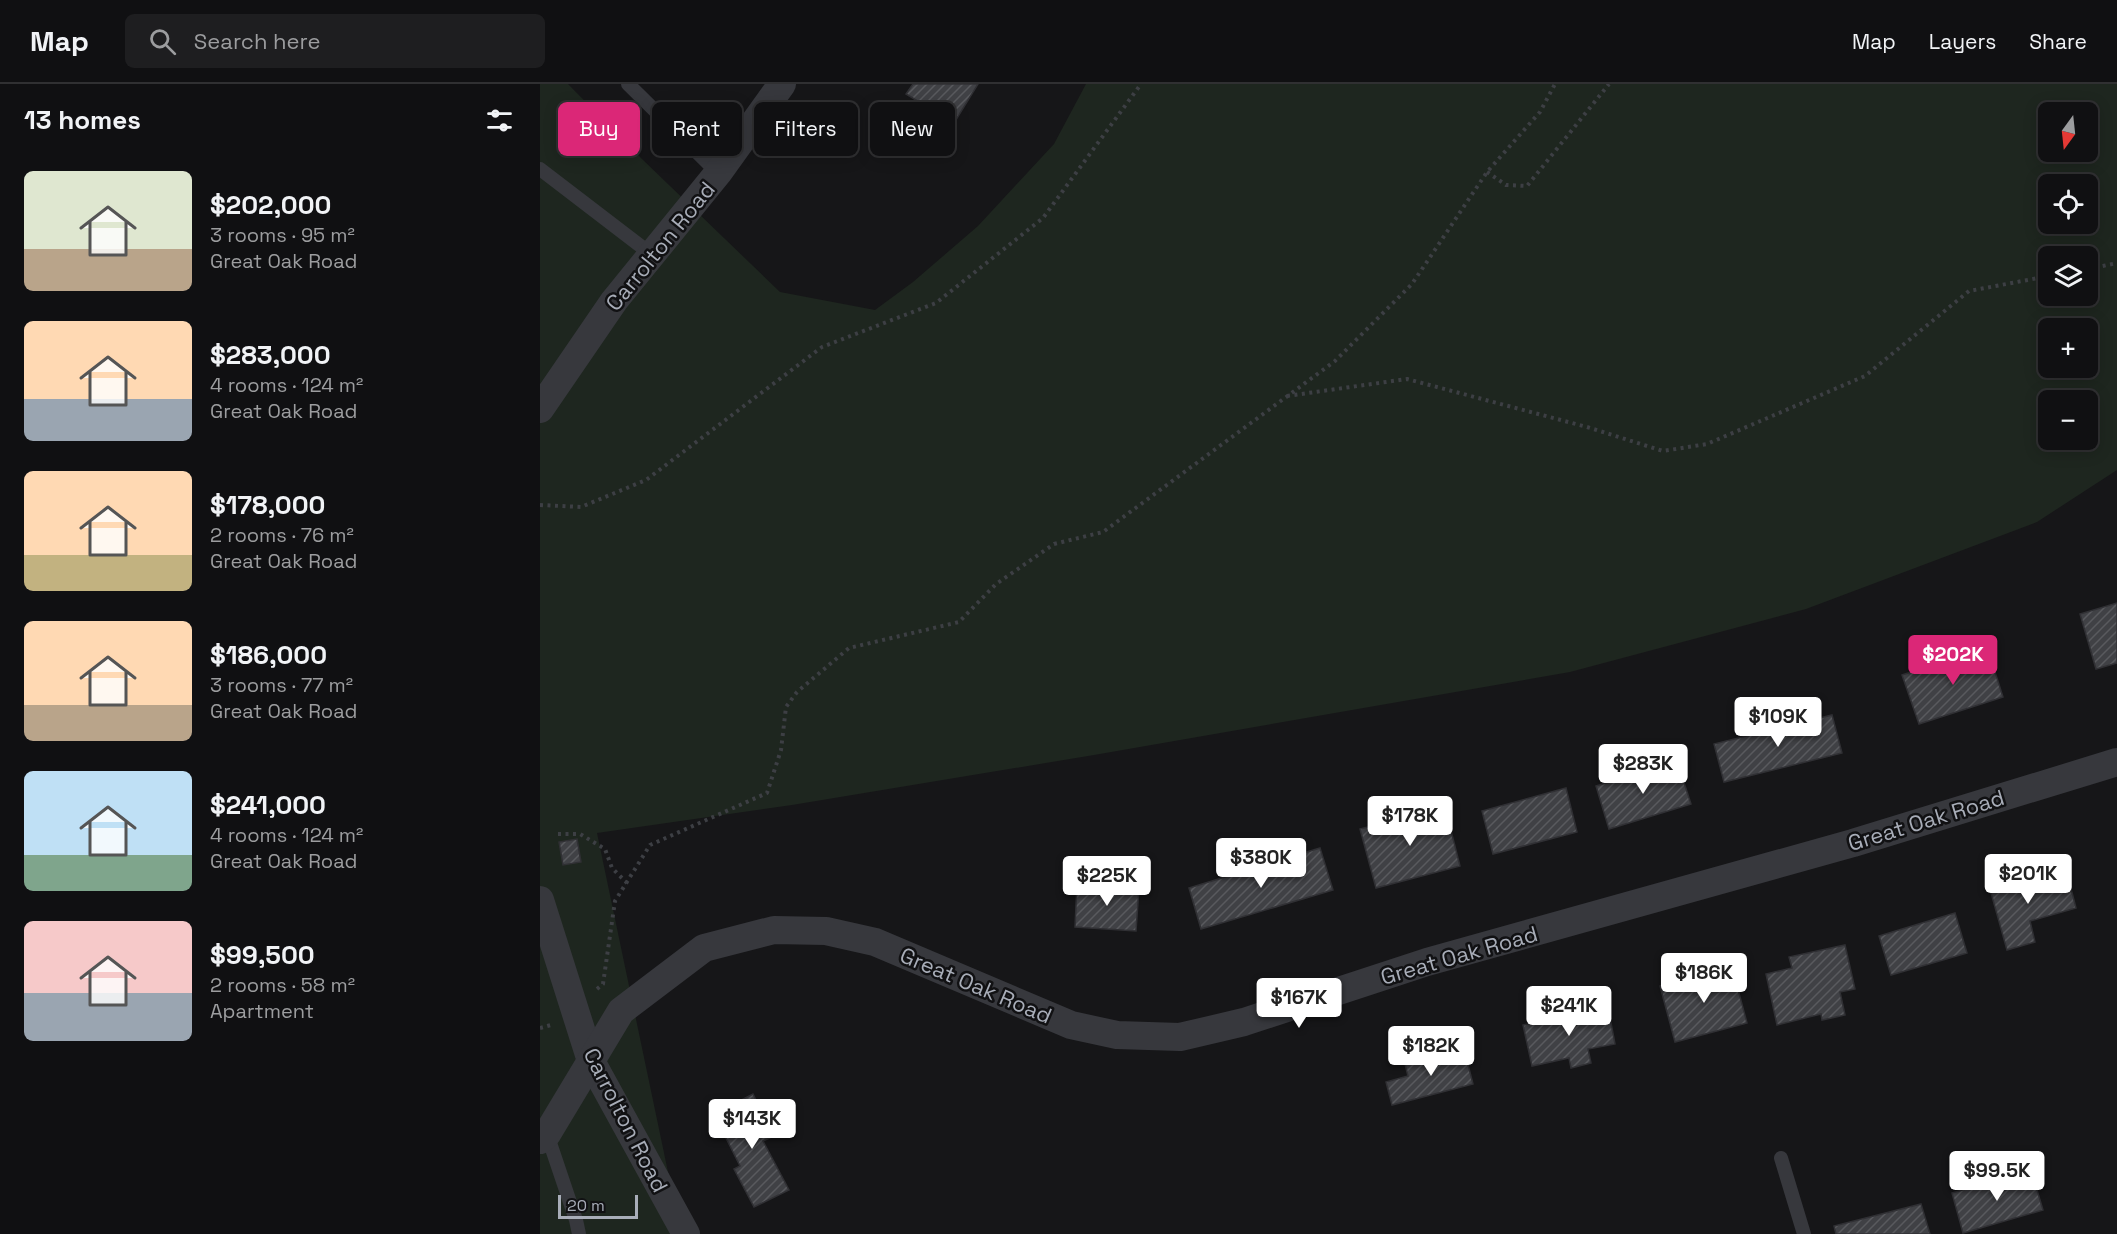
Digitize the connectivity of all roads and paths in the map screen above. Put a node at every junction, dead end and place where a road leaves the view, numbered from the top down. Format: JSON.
{"nodes":[{"id":1,"x":628,"y":84,"type":"edge"},
{"id":2,"x":782,"y":84,"type":"edge"},
{"id":3,"x":1140,"y":84,"type":"edge"},
{"id":4,"x":1556,"y":84,"type":"edge"},
{"id":5,"x":1609,"y":84,"type":"edge"},
{"id":6,"x":540,"y":169,"type":"edge"},
{"id":7,"x":1487,"y":172,"type":"junction"},
{"id":8,"x":718,"y":173,"type":"junction"},
{"id":9,"x":651,"y":254,"type":"junction"},
{"id":10,"x":2117,"y":262,"type":"edge"},
{"id":11,"x":2098,"y":267,"type":"edge"},
{"id":12,"x":2038,"y":278,"type":"edge"},
{"id":13,"x":1287,"y":396,"type":"junction"},
{"id":14,"x":540,"y":409,"type":"edge"},
{"id":15,"x":540,"y":505,"type":"edge"},
{"id":16,"x":2117,"y":762,"type":"edge"},
{"id":17,"x":558,"y":834,"type":"dead end"},
{"id":18,"x":627,"y":883,"type":"junction"},
{"id":19,"x":540,"y":900,"type":"edge"},
{"id":20,"x":574,"y":1008,"type":"junction"},
{"id":21,"x":540,"y":1028,"type":"edge"},
{"id":22,"x":591,"y":1061,"type":"junction"},
{"id":23,"x":544,"y":1137,"type":"edge"},
{"id":24,"x":1781,"y":1158,"type":"dead end"},
{"id":25,"x":579,"y":1234,"type":"edge"},
{"id":26,"x":686,"y":1234,"type":"edge"},
{"id":27,"x":1804,"y":1234,"type":"edge"}],
"edges":[{"from":1,"to":8,"type":"lane"},
{"from":2,"to":8,"type":"street","name":"Carrolton Road"},
{"from":3,"to":15,"type":"path"},
{"from":4,"to":7,"type":"path"},
{"from":5,"to":7,"type":"path"},
{"from":6,"to":9,"type":"lane"},
{"from":7,"to":13,"type":"path"},
{"from":8,"to":9,"type":"street","name":"Carrolton Road"},
{"from":9,"to":14,"type":"street","name":"Carrolton Road"},
{"from":10,"to":11,"type":"path"},
{"from":12,"to":13,"type":"path"},
{"from":13,"to":18,"type":"path"},
{"from":16,"to":22,"type":"street","name":"Great Oak Road"},
{"from":17,"to":18,"type":"path"},
{"from":18,"to":20,"type":"path"},
{"from":19,"to":20,"type":"street","name":"Carrolton Road"},
{"from":20,"to":21,"type":"path"},
{"from":20,"to":22,"type":"street","name":"Carrolton Road"},
{"from":22,"to":23,"type":"street","name":"Great Oak Road"},
{"from":22,"to":26,"type":"street","name":"Carrolton Road"},
{"from":23,"to":25,"type":"lane"},
{"from":24,"to":27,"type":"lane"}]}
